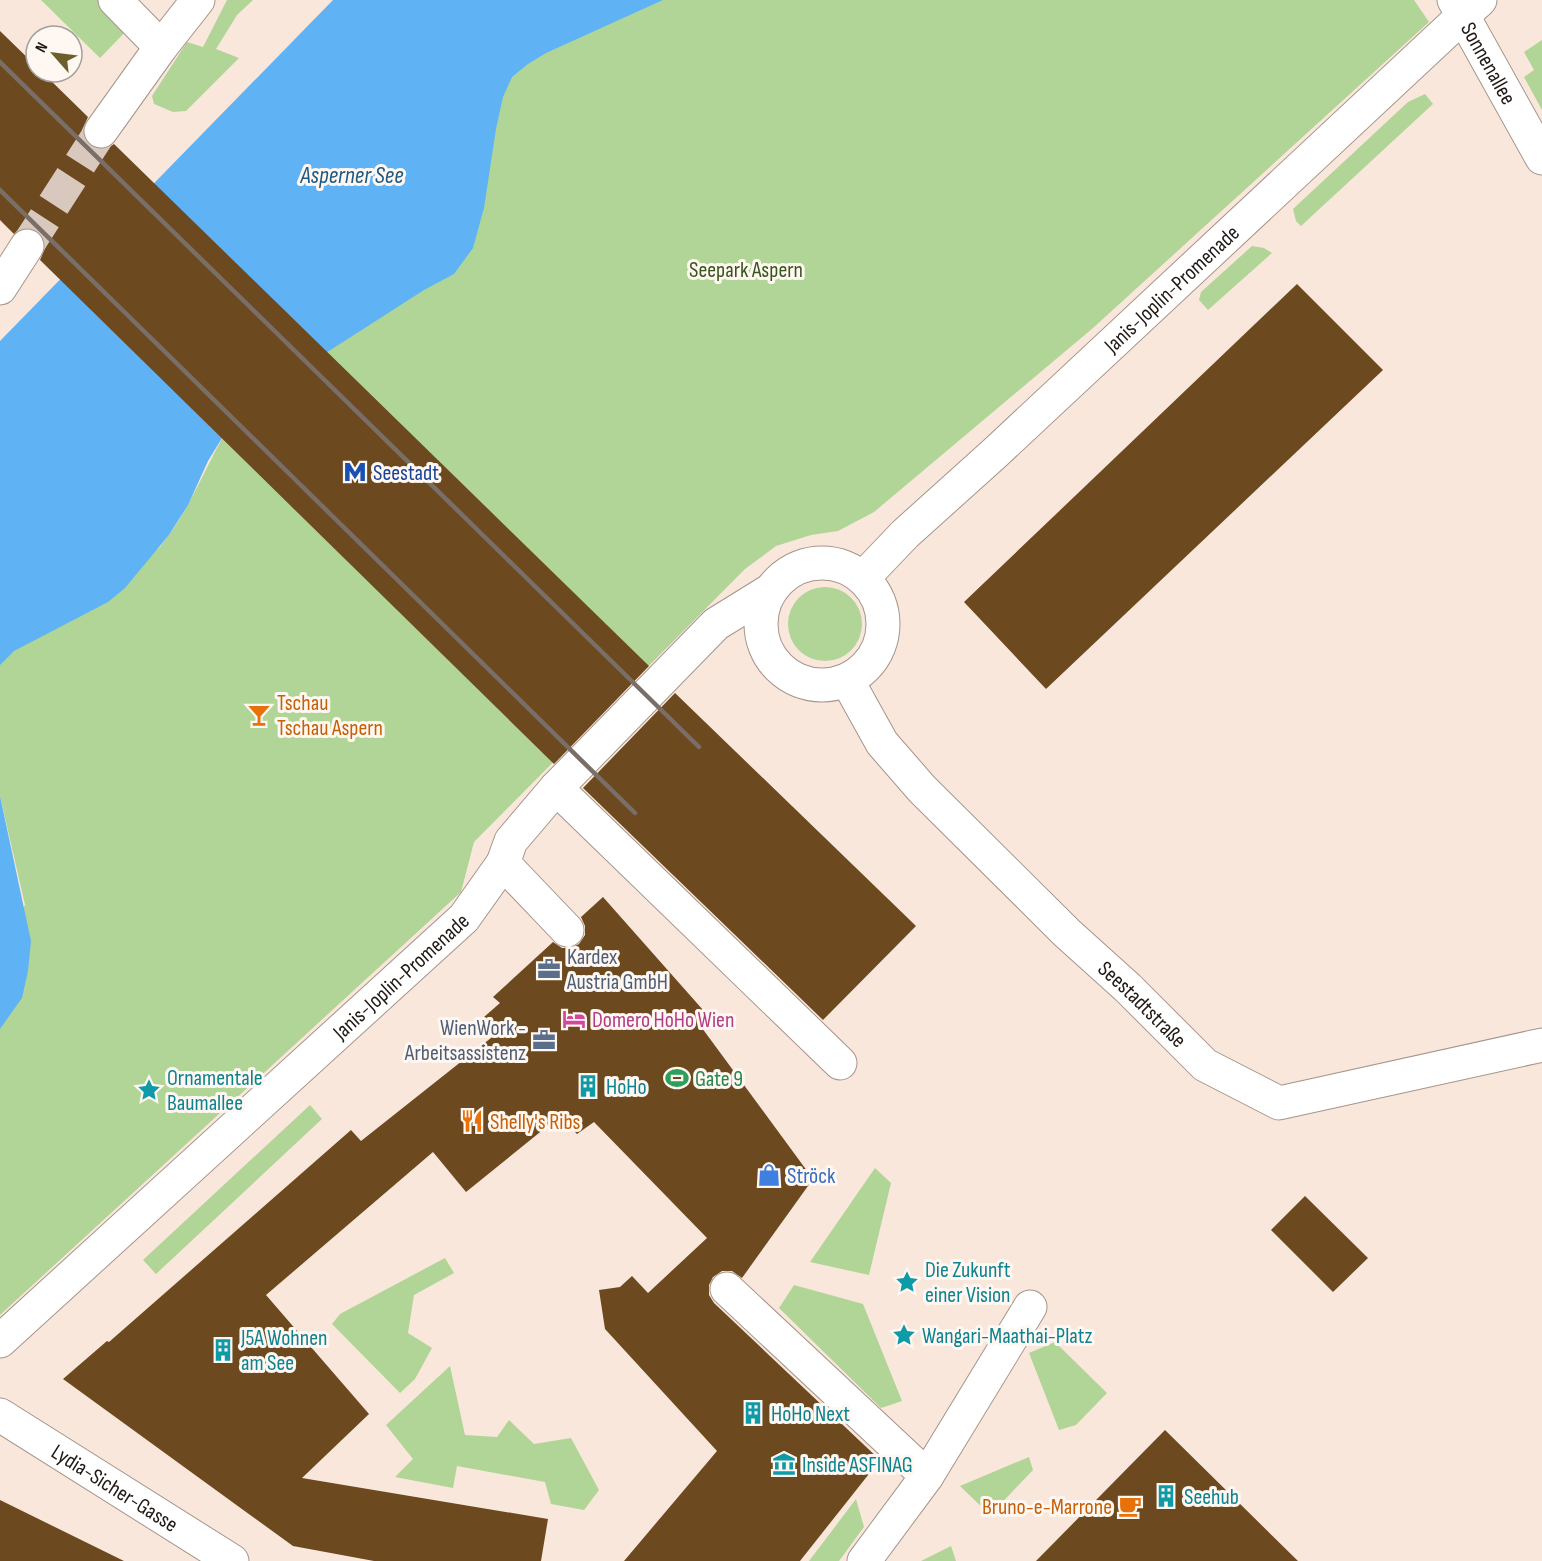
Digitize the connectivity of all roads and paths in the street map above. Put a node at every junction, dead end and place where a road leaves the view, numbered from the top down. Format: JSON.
{"nodes":[{"id":1,"x":115,"y":0,"type":"edge"},
{"id":2,"x":198,"y":0,"type":"edge"},
{"id":3,"x":1466,"y":5,"type":"edge"},
{"id":4,"x":161,"y":47,"type":"junction"},
{"id":5,"x":101,"y":131,"type":"tunnel mouth"},
{"id":6,"x":1542,"y":158,"type":"edge"},
{"id":7,"x":863,"y":578,"type":"junction"},
{"id":8,"x":771,"y":590,"type":"junction"},
{"id":9,"x":847,"y":680,"type":"junction"},
{"id":10,"x":556,"y":788,"type":"junction"},
{"id":11,"x":503,"y":863,"type":"junction"},
{"id":12,"x":567,"y":930,"type":"dead end"},
{"id":13,"x":1542,"y":1046,"type":"edge"},
{"id":14,"x":840,"y":1063,"type":"dead end"},
{"id":15,"x":727,"y":1289,"type":"dead end"},
{"id":16,"x":1030,"y":1307,"type":"dead end"},
{"id":17,"x":0,"y":1341,"type":"edge"},
{"id":18,"x":0,"y":1415,"type":"edge"},
{"id":19,"x":927,"y":1476,"type":"junction"},
{"id":20,"x":232,"y":1561,"type":"edge"},
{"id":21,"x":864,"y":1561,"type":"edge"}],
"edges":[{"from":1,"to":4,"type":"street"},
{"from":2,"to":4,"type":"street"},
{"from":3,"to":6,"type":"street","name":"Sonnenallee"},
{"from":3,"to":7,"type":"street","name":"Janis-Joplin-Promenade"},
{"from":4,"to":5,"type":"street"},
{"from":7,"to":8,"type":"street"},
{"from":7,"to":9,"type":"street"},
{"from":8,"to":9,"type":"street"},
{"from":8,"to":10,"type":"street","name":"Janis-Joplin-Promenade"},
{"from":9,"to":13,"type":"street","name":"Seestadtstraße"},
{"from":10,"to":11,"type":"street","name":"Janis-Joplin-Promenade"},
{"from":10,"to":14,"type":"street"},
{"from":11,"to":12,"type":"street"},
{"from":11,"to":17,"type":"street","name":"Janis-Joplin-Promenade"},
{"from":15,"to":19,"type":"street"},
{"from":16,"to":19,"type":"street"},
{"from":18,"to":20,"type":"street","name":"Lydia-Sicher-Gasse"},
{"from":19,"to":21,"type":"street"}]}
